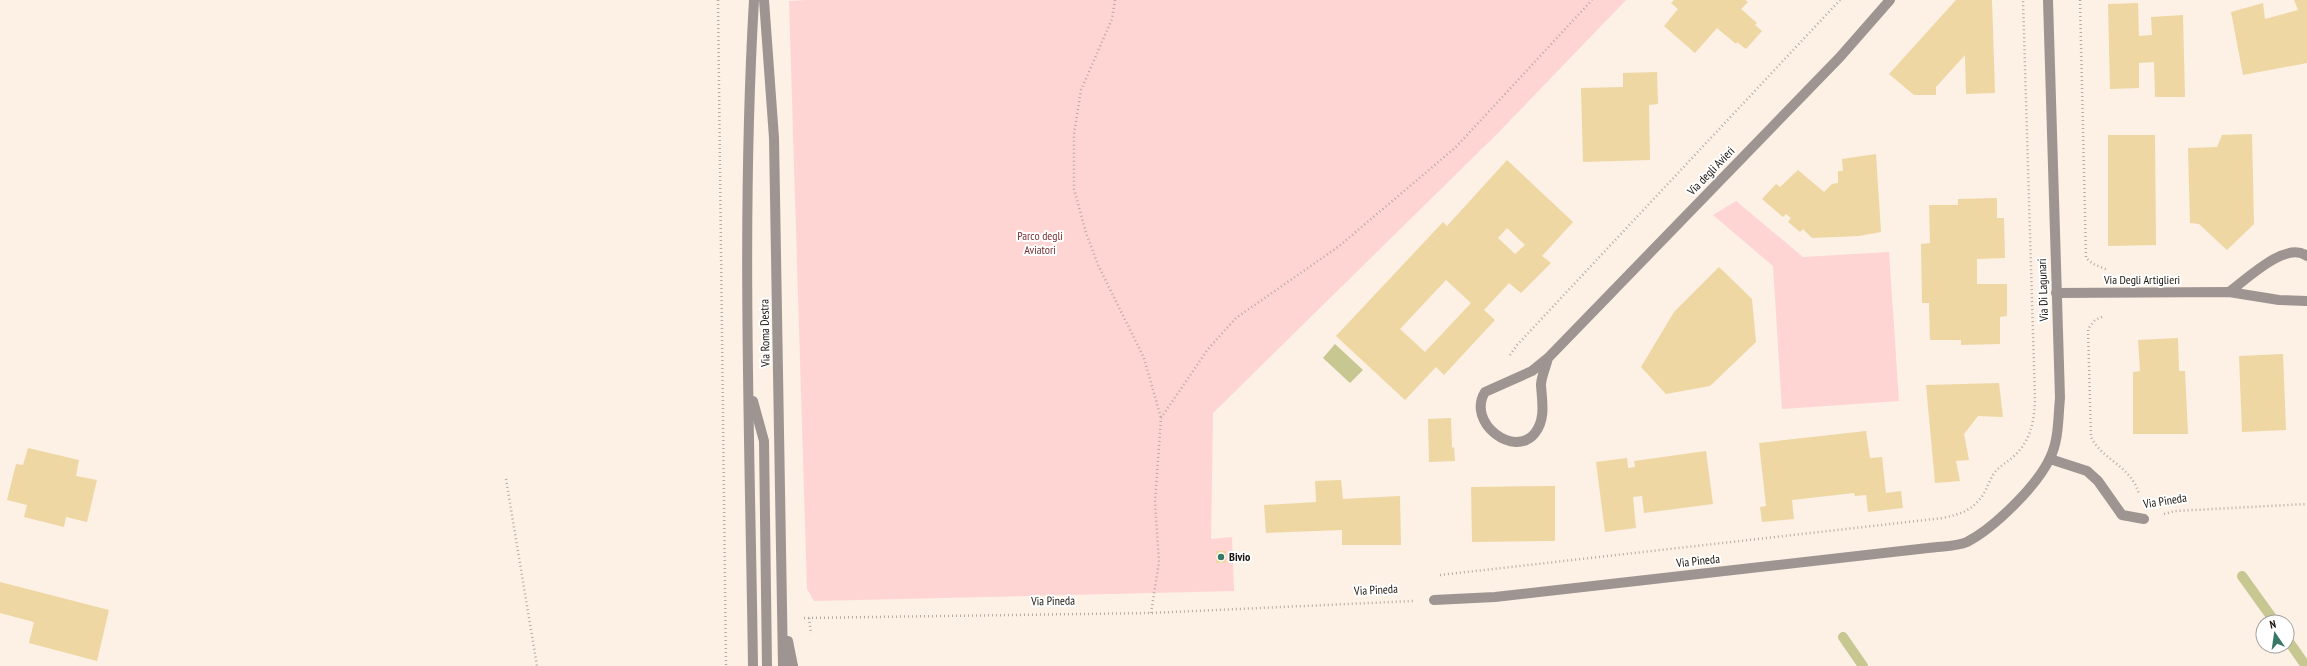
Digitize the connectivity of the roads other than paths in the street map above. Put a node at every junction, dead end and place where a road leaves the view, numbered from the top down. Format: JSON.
{"nodes":[{"id":1,"x":754,"y":0,"type":"edge"},
{"id":2,"x":764,"y":0,"type":"edge"},
{"id":3,"x":1890,"y":0,"type":"edge"},
{"id":4,"x":2048,"y":0,"type":"edge"},
{"id":5,"x":2307,"y":256,"type":"edge"},
{"id":6,"x":2229,"y":292,"type":"junction"},
{"id":7,"x":2056,"y":293,"type":"junction"},
{"id":8,"x":2307,"y":301,"type":"edge"},
{"id":9,"x":1548,"y":358,"type":"junction"},
{"id":10,"x":749,"y":385,"type":"junction"},
{"id":11,"x":2050,"y":459,"type":"junction"},
{"id":12,"x":2144,"y":519,"type":"road end"},
{"id":13,"x":1966,"y":542,"type":"joint"},
{"id":14,"x":1435,"y":599,"type":"road end"},
{"id":15,"x":784,"y":621,"type":"junction"},
{"id":16,"x":753,"y":666,"type":"edge"},
{"id":17,"x":767,"y":666,"type":"edge"},
{"id":18,"x":783,"y":666,"type":"edge"},
{"id":19,"x":793,"y":666,"type":"edge"}],
"edges":[{"from":1,"to":10,"type":"street","name":"Via Roma Destra"},
{"from":2,"to":15,"type":"street","name":"Via Roma Destra"},
{"from":3,"to":9,"type":"street","name":"Via degli Avieri"},
{"from":4,"to":7,"type":"street","name":"Via Di Lagunari"},
{"from":5,"to":6,"type":"street"},
{"from":6,"to":7,"type":"street","name":"Via Degli Artiglieri"},
{"from":6,"to":8,"type":"street","name":"Via Degli Artiglieri"},
{"from":7,"to":11,"type":"street","name":"Via Di Lagunari"},
{"from":9,"to":9,"type":"street","name":"Via degli Avieri"},
{"from":10,"to":16,"type":"street","name":"Via Roma Destra"},
{"from":10,"to":17,"type":"street","name":"Via Roma Destra"},
{"from":11,"to":12,"type":"street","name":"Via Pineda"},
{"from":11,"to":13,"type":"street","name":"Via Di Lagunari"},
{"from":13,"to":14,"type":"street","name":"Via Pineda"},
{"from":15,"to":18,"type":"street","name":"Via Roma Destra"},
{"from":15,"to":19,"type":"street"}]}
